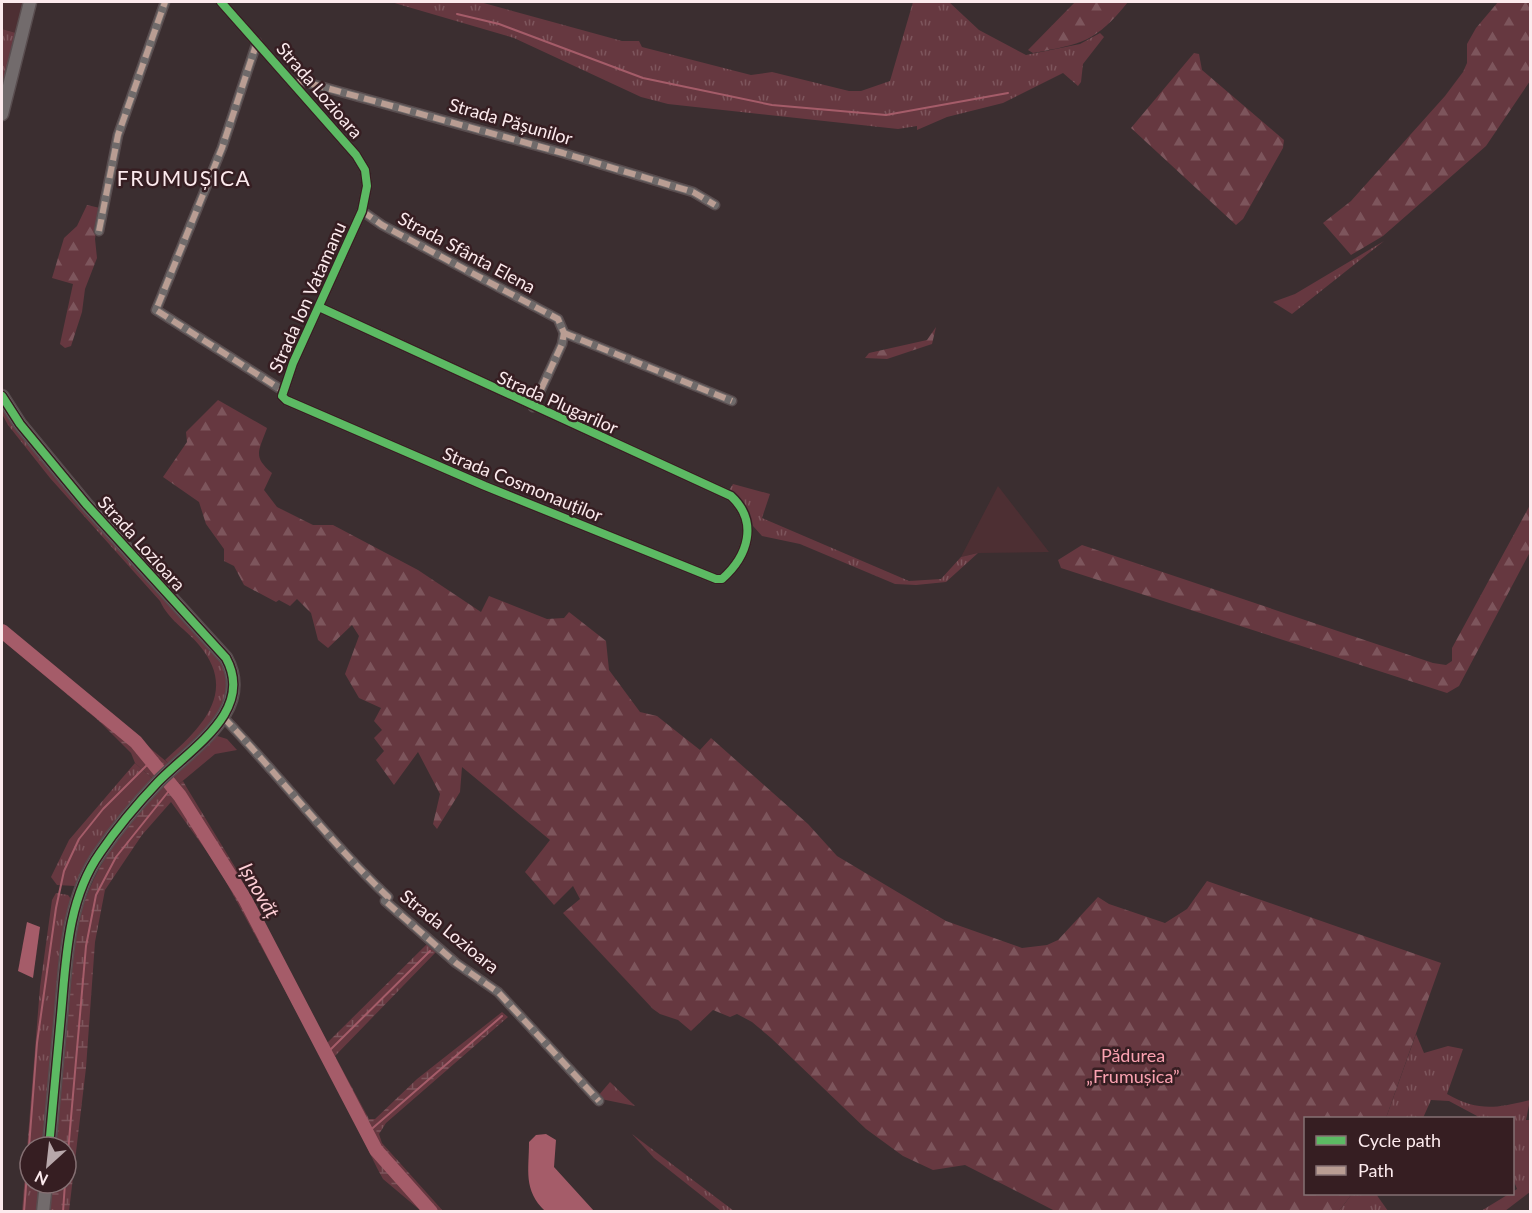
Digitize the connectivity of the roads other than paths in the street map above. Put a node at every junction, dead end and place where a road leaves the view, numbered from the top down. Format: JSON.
{"nodes":[{"id":1,"x":30,"y":2,"type":"edge"},
{"id":2,"x":165,"y":2,"type":"edge"},
{"id":3,"x":221,"y":2,"type":"edge"},
{"id":4,"x":257,"y":42,"type":"junction"},
{"id":5,"x":296,"y":84,"type":"junction"},
{"id":6,"x":2,"y":114,"type":"edge"},
{"id":7,"x":715,"y":205,"type":"dead end"},
{"id":8,"x":362,"y":211,"type":"junction"},
{"id":9,"x":99,"y":231,"type":"dead end"},
{"id":10,"x":319,"y":307,"type":"junction"},
{"id":11,"x":564,"y":333,"type":"junction"},
{"id":12,"x":282,"y":393,"type":"junction"},
{"id":13,"x":2,"y":396,"type":"edge"},
{"id":14,"x":732,"y":401,"type":"dead end"},
{"id":15,"x":533,"y":407,"type":"junction"},
{"id":16,"x":745,"y":552,"type":"joint"},
{"id":17,"x":224,"y":717,"type":"junction"},
{"id":18,"x":599,"y":1101,"type":"dead end"},
{"id":19,"x":50,"y":1135,"type":"edge"},
{"id":20,"x":45,"y":1195,"type":"edge"},
{"id":21,"x":43,"y":1212,"type":"edge"}],
"edges":[{"from":1,"to":6,"type":"street"},
{"from":2,"to":9,"type":"street"},
{"from":3,"to":4,"type":"street","name":"Strada Lozioara"},
{"from":4,"to":5,"type":"street","name":"Strada Lozioara"},
{"from":4,"to":12,"type":"street"},
{"from":5,"to":7,"type":"street","name":"Strada Pășunilor"},
{"from":5,"to":8,"type":"street","name":"Strada Lozioara"},
{"from":8,"to":10,"type":"street","name":"Strada Ion Vatamanu"},
{"from":8,"to":11,"type":"street","name":"Strada Sfânta Elena"},
{"from":10,"to":12,"type":"street","name":"Strada Ion Vatamanu"},
{"from":10,"to":15,"type":"street","name":"Strada Plugarilor"},
{"from":11,"to":14,"type":"street"},
{"from":11,"to":15,"type":"street"},
{"from":12,"to":16,"type":"street","name":"Strada Cosmonauților"},
{"from":13,"to":17,"type":"street","name":"Strada Lozioara"},
{"from":15,"to":16,"type":"street","name":"Strada Plugarilor"},
{"from":17,"to":18,"type":"street","name":"Strada Lozioara"},
{"from":17,"to":19,"type":"street"},
{"from":20,"to":21,"type":"street"}]}
